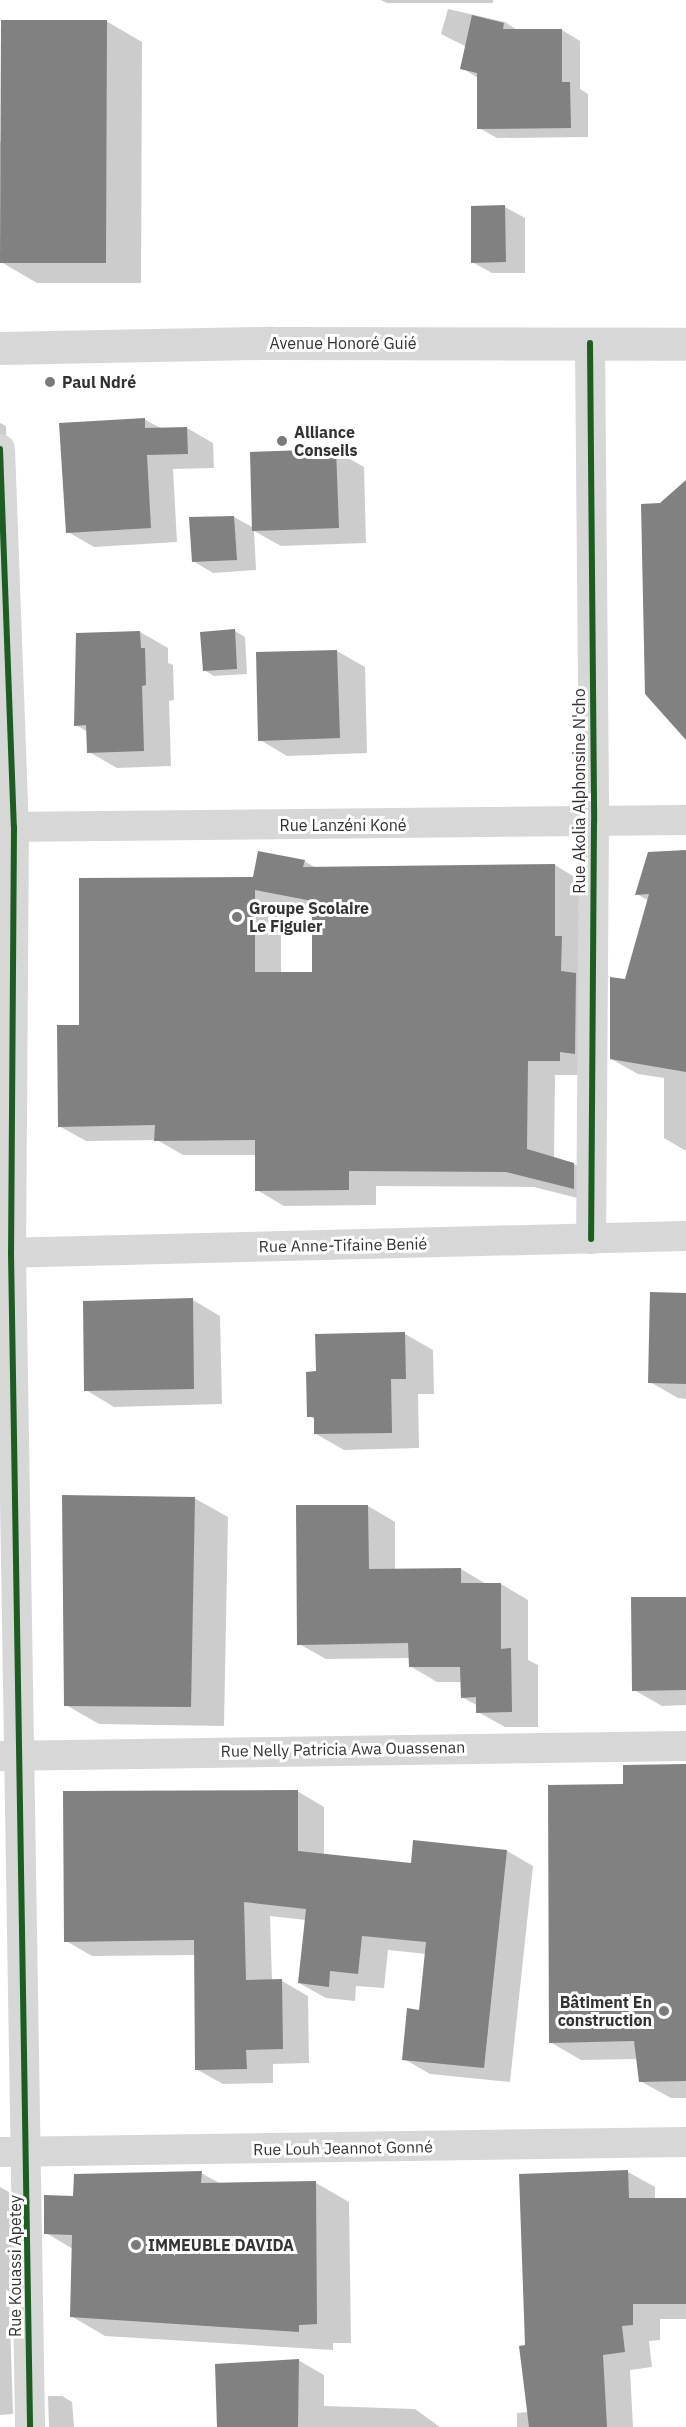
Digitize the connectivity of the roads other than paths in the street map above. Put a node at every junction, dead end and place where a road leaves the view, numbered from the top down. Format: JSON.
{"nodes":[{"id":1,"x":590,"y":343,"type":"junction"},
{"id":2,"x":686,"y":344,"type":"edge"},
{"id":3,"x":0,"y":348,"type":"edge"},
{"id":4,"x":0,"y":449,"type":"edge"},
{"id":5,"x":686,"y":820,"type":"edge"},
{"id":6,"x":594,"y":822,"type":"junction"},
{"id":7,"x":7,"y":827,"type":"edge"},
{"id":8,"x":686,"y":1236,"type":"edge"},
{"id":9,"x":591,"y":1239,"type":"junction"},
{"id":10,"x":5,"y":1253,"type":"edge"},
{"id":11,"x":686,"y":1746,"type":"edge"},
{"id":12,"x":10,"y":1756,"type":"edge"},
{"id":13,"x":686,"y":2142,"type":"edge"},
{"id":14,"x":14,"y":2152,"type":"edge"},
{"id":15,"x":30,"y":2427,"type":"edge"}],
"edges":[{"from":1,"to":2,"type":"street","name":"Avenue Honoré Guié"},
{"from":1,"to":3,"type":"street","name":"Avenue Honoré Guié"},
{"from":1,"to":6,"type":"street","name":"Rue Akolia Alphonsine N'cho"},
{"from":4,"to":7,"type":"street","name":"Rue Kouassi Apetey"},
{"from":5,"to":6,"type":"street","name":"Rue Lanzéni Koné"},
{"from":6,"to":7,"type":"street","name":"Rue Lanzéni Koné"},
{"from":6,"to":9,"type":"street","name":"Rue Akolia Alphonsine N'cho"},
{"from":7,"to":10,"type":"street","name":"Rue Kouassi Apetey"},
{"from":8,"to":9,"type":"street","name":"Rue Anne-Tifaine Benié"},
{"from":9,"to":10,"type":"street","name":"Rue Anne-Tifaine Benié"},
{"from":10,"to":12,"type":"street","name":"Rue Kouassi Apetey"},
{"from":11,"to":12,"type":"street","name":"Rue Nelly Patricia Awa Ouassenan"},
{"from":12,"to":14,"type":"street","name":"Rue Kouassi Apetey"},
{"from":13,"to":14,"type":"street","name":"Rue Louh Jeannot Gonné"},
{"from":14,"to":15,"type":"street","name":"Rue Kouassi Apetey"}]}
